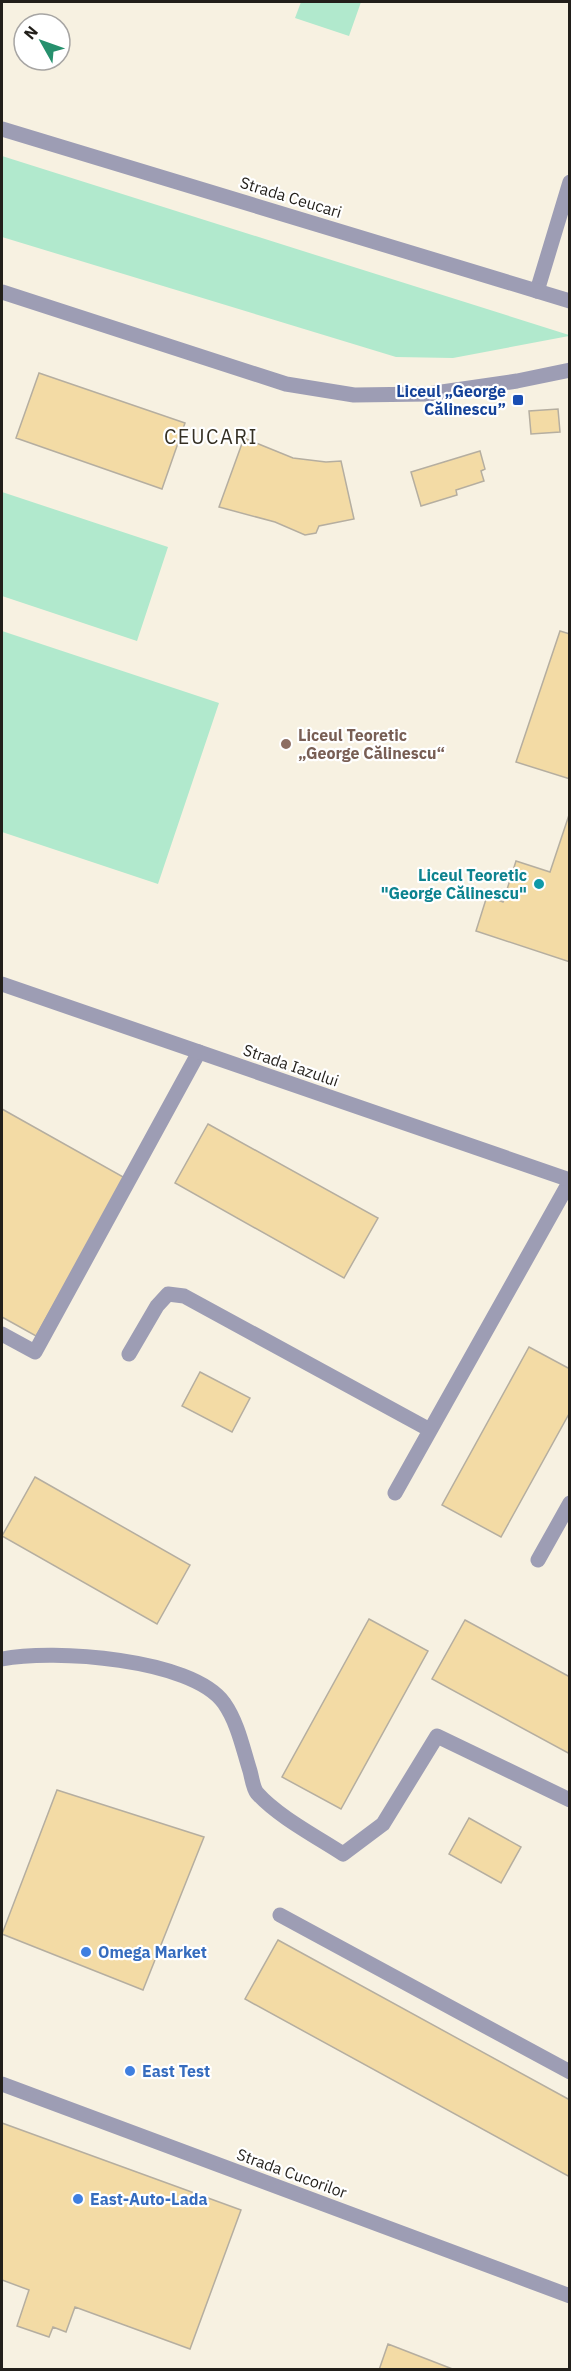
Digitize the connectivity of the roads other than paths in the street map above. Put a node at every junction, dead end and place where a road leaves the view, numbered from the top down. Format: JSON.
{"nodes":[{"id":1,"x":2,"y":129,"type":"edge"},
{"id":2,"x":570,"y":182,"type":"edge"},
{"id":3,"x":537,"y":291,"type":"junction"},
{"id":4,"x":2,"y":292,"type":"edge"},
{"id":5,"x":570,"y":302,"type":"edge"},
{"id":6,"x":570,"y":370,"type":"edge"},
{"id":7,"x":2,"y":984,"type":"edge"},
{"id":8,"x":199,"y":1052,"type":"junction"},
{"id":9,"x":570,"y":1181,"type":"edge"},
{"id":10,"x":2,"y":1334,"type":"edge"},
{"id":11,"x":129,"y":1354,"type":"dead end"},
{"id":12,"x":430,"y":1430,"type":"junction"},
{"id":13,"x":395,"y":1493,"type":"dead end"},
{"id":14,"x":570,"y":1503,"type":"edge"},
{"id":15,"x":538,"y":1560,"type":"dead end"},
{"id":16,"x":2,"y":1659,"type":"edge"},
{"id":17,"x":570,"y":1800,"type":"edge"},
{"id":18,"x":280,"y":1915,"type":"dead end"},
{"id":19,"x":570,"y":2072,"type":"edge"},
{"id":20,"x":2,"y":2084,"type":"edge"},
{"id":21,"x":570,"y":2296,"type":"edge"}],
"edges":[{"from":1,"to":3,"type":"street","name":"Strada Ceucari"},
{"from":2,"to":3,"type":"street"},
{"from":3,"to":5,"type":"street","name":"Strada Ceucari"},
{"from":4,"to":6,"type":"street"},
{"from":7,"to":8,"type":"street","name":"Strada Iazului"},
{"from":8,"to":9,"type":"street","name":"Strada Iazului"},
{"from":8,"to":10,"type":"street"},
{"from":9,"to":12,"type":"street"},
{"from":11,"to":12,"type":"street"},
{"from":12,"to":13,"type":"street"},
{"from":14,"to":15,"type":"street"},
{"from":16,"to":17,"type":"street"},
{"from":18,"to":19,"type":"street"},
{"from":20,"to":21,"type":"street","name":"Strada Cucorilor"}]}
